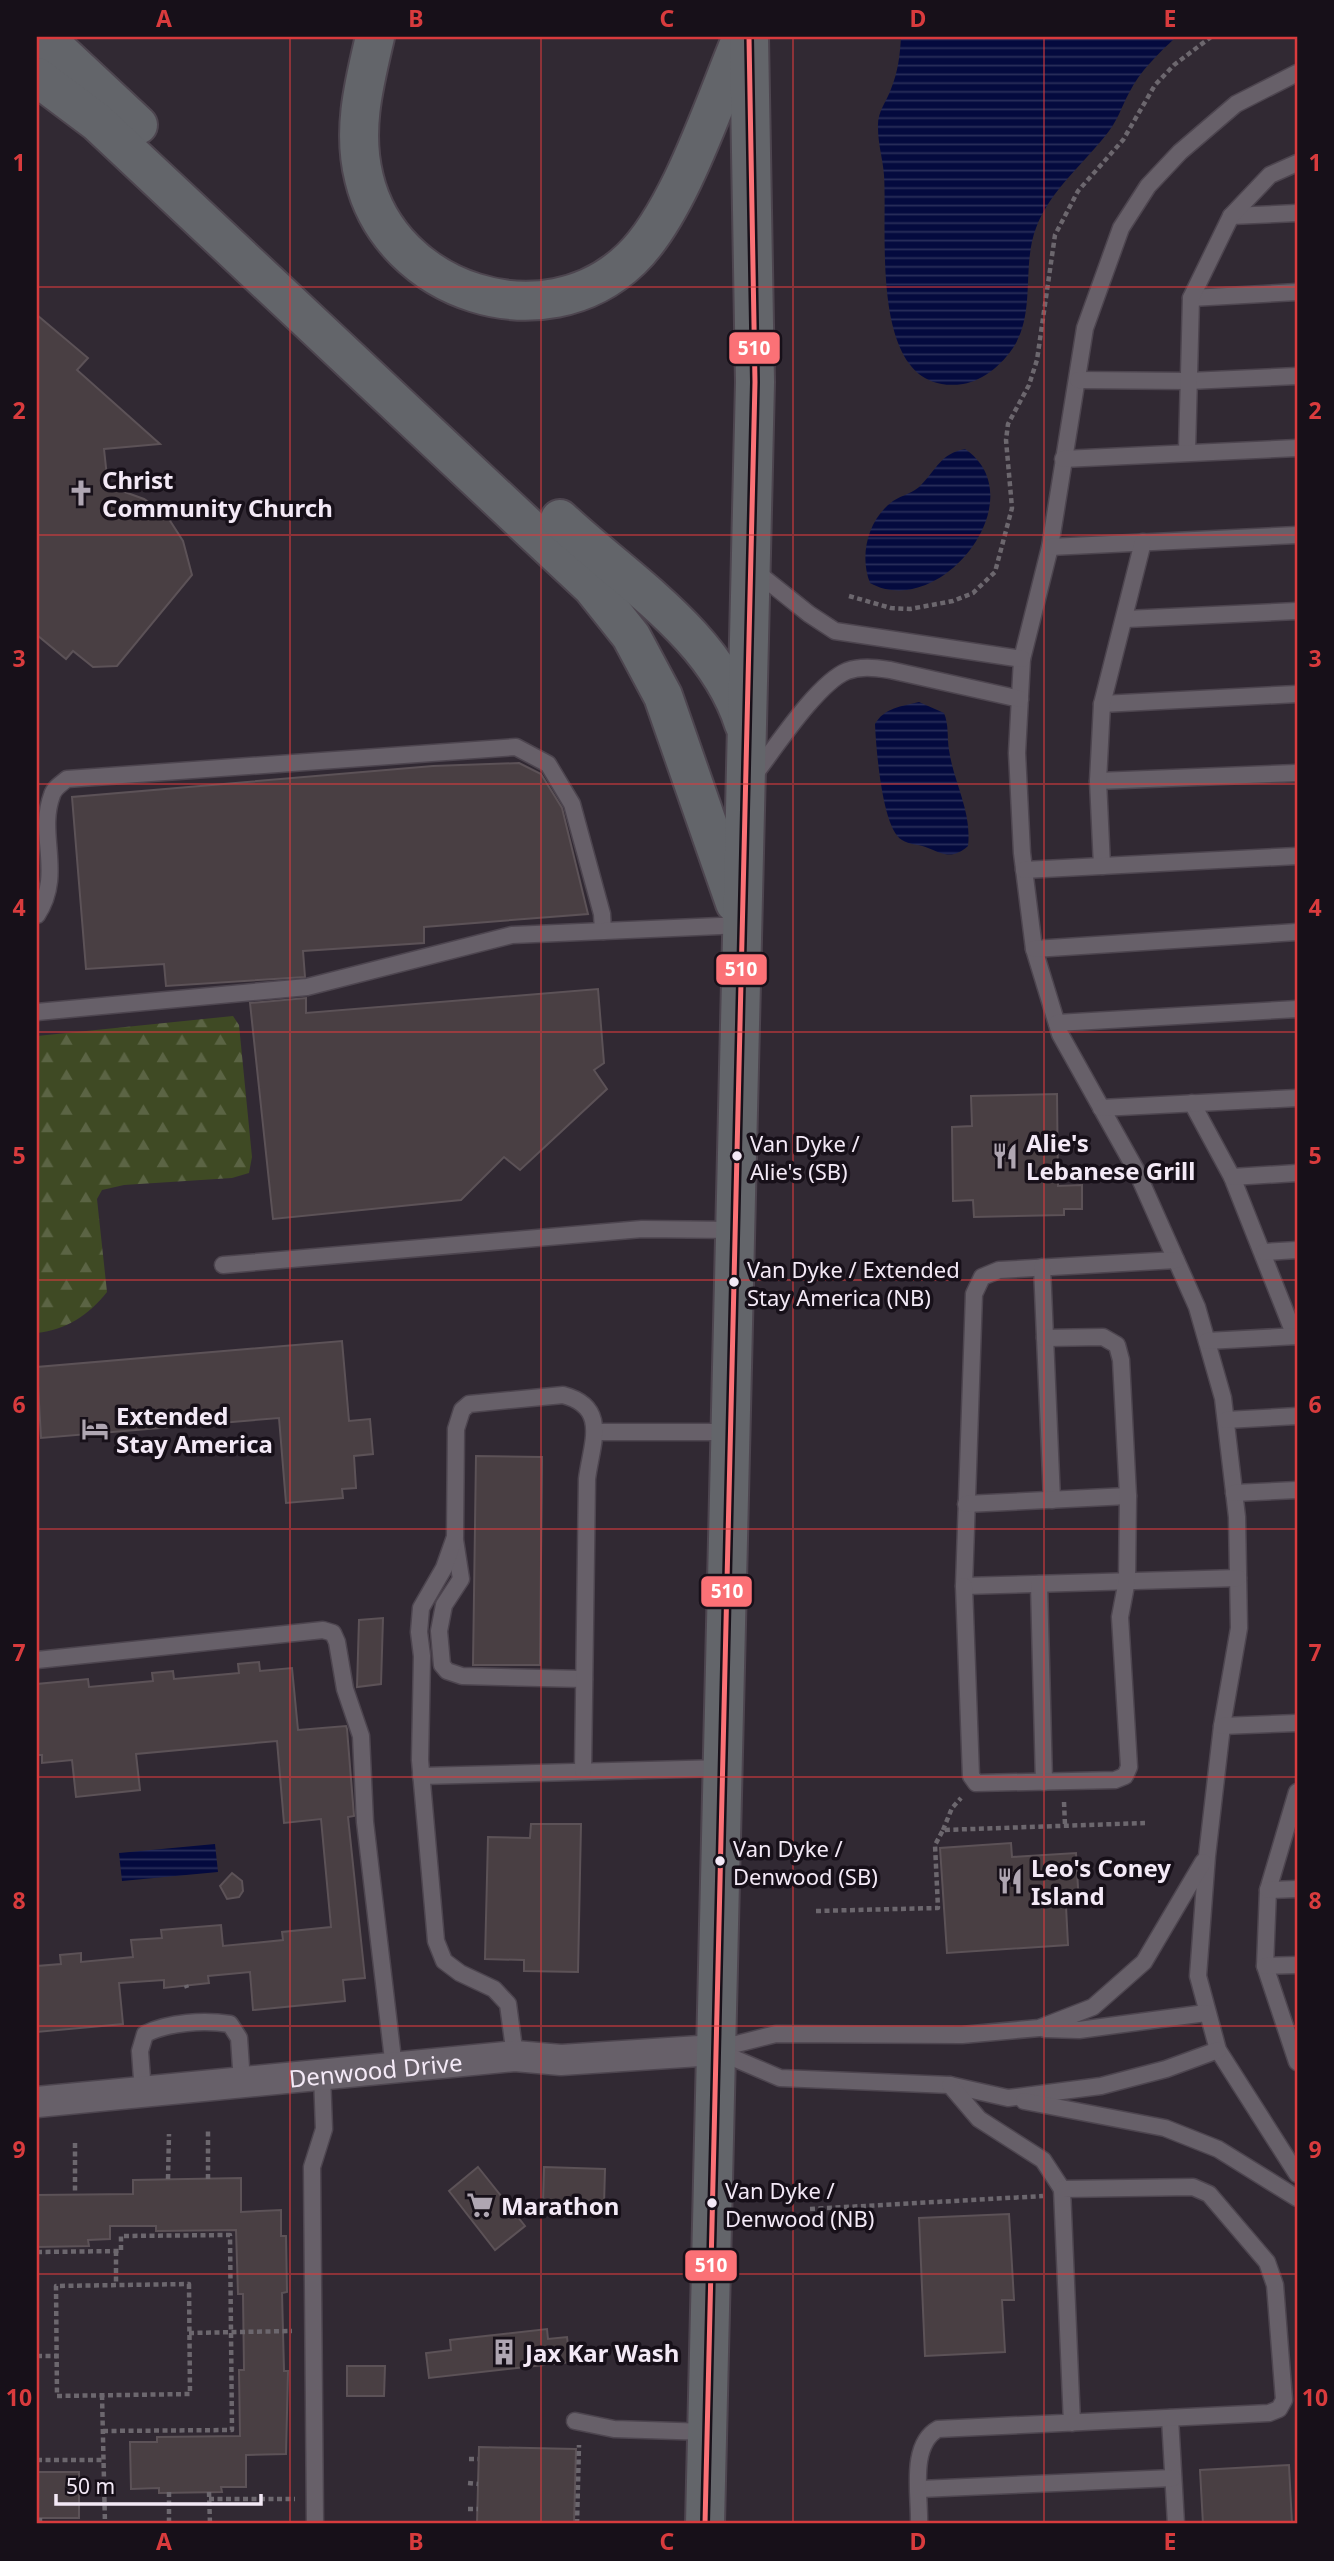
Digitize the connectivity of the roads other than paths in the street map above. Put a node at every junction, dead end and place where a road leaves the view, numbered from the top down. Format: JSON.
{"nodes":[{"id":1,"x":44,"y":37,"type":"edge"},
{"id":2,"x":375,"y":37,"type":"edge"},
{"id":3,"x":742,"y":37,"type":"edge"},
{"id":4,"x":749,"y":37,"type":"edge"},
{"id":5,"x":1297,"y":73,"type":"edge"},
{"id":6,"x":37,"y":77,"type":"edge"},
{"id":7,"x":1297,"y":163,"type":"edge"},
{"id":8,"x":1297,"y":213,"type":"edge"},
{"id":9,"x":1231,"y":216,"type":"junction"},
{"id":10,"x":1297,"y":292,"type":"edge"},
{"id":11,"x":1191,"y":298,"type":"junction"},
{"id":12,"x":1297,"y":376,"type":"edge"},
{"id":13,"x":1078,"y":380,"type":"junction"},
{"id":14,"x":1189,"y":381,"type":"junction"},
{"id":15,"x":1297,"y":448,"type":"edge"},
{"id":16,"x":1187,"y":451,"type":"junction"},
{"id":17,"x":1063,"y":459,"type":"junction"},
{"id":18,"x":1297,"y":535,"type":"edge"},
{"id":19,"x":1143,"y":542,"type":"junction"},
{"id":20,"x":1050,"y":547,"type":"junction"},
{"id":21,"x":751,"y":568,"type":"junction"},
{"id":22,"x":1297,"y":611,"type":"edge"},
{"id":23,"x":1126,"y":619,"type":"junction"},
{"id":24,"x":1022,"y":659,"type":"junction"},
{"id":25,"x":1297,"y":694,"type":"edge"},
{"id":26,"x":1020,"y":699,"type":"junction"},
{"id":27,"x":1102,"y":705,"type":"junction"},
{"id":28,"x":748,"y":736,"type":"junction"},
{"id":29,"x":1297,"y":773,"type":"edge"},
{"id":30,"x":1098,"y":781,"type":"junction"},
{"id":31,"x":746,"y":786,"type":"junction"},
{"id":32,"x":1297,"y":856,"type":"edge"},
{"id":33,"x":1102,"y":866,"type":"junction"},
{"id":34,"x":1024,"y":870,"type":"junction"},
{"id":35,"x":37,"y":915,"type":"edge"},
{"id":36,"x":743,"y":925,"type":"junction"},
{"id":37,"x":603,"y":931,"type":"junction"},
{"id":38,"x":1297,"y":932,"type":"edge"},
{"id":39,"x":1034,"y":949,"type":"junction"},
{"id":40,"x":1297,"y":1009,"type":"edge"},
{"id":41,"x":37,"y":1012,"type":"edge"},
{"id":42,"x":1056,"y":1023,"type":"junction"},
{"id":43,"x":1297,"y":1098,"type":"edge"},
{"id":44,"x":1192,"y":1103,"type":"junction"},
{"id":45,"x":1101,"y":1108,"type":"junction"},
{"id":46,"x":1297,"y":1173,"type":"edge"},
{"id":47,"x":1232,"y":1177,"type":"junction"},
{"id":48,"x":735,"y":1230,"type":"junction"},
{"id":49,"x":1297,"y":1250,"type":"edge"},
{"id":50,"x":1264,"y":1252,"type":"junction"},
{"id":51,"x":1176,"y":1260,"type":"junction"},
{"id":52,"x":223,"y":1265,"type":"dead end"},
{"id":53,"x":1042,"y":1267,"type":"junction"},
{"id":54,"x":1296,"y":1336,"type":"edge"},
{"id":55,"x":1045,"y":1338,"type":"junction"},
{"id":56,"x":1207,"y":1341,"type":"junction"},
{"id":57,"x":1297,"y":1416,"type":"edge"},
{"id":58,"x":1226,"y":1420,"type":"junction"},
{"id":59,"x":597,"y":1432,"type":"junction"},
{"id":60,"x":732,"y":1432,"type":"junction"},
{"id":61,"x":1297,"y":1490,"type":"edge"},
{"id":62,"x":1234,"y":1493,"type":"junction"},
{"id":63,"x":1128,"y":1496,"type":"junction"},
{"id":64,"x":1052,"y":1500,"type":"junction"},
{"id":65,"x":966,"y":1504,"type":"junction"},
{"id":66,"x":455,"y":1537,"type":"junction"},
{"id":67,"x":1238,"y":1578,"type":"junction"},
{"id":68,"x":1127,"y":1580,"type":"junction"},
{"id":69,"x":1039,"y":1584,"type":"junction"},
{"id":70,"x":964,"y":1586,"type":"junction"},
{"id":71,"x":37,"y":1660,"type":"edge"},
{"id":72,"x":584,"y":1679,"type":"junction"},
{"id":73,"x":1297,"y":1723,"type":"edge"},
{"id":74,"x":1222,"y":1726,"type":"junction"},
{"id":75,"x":723,"y":1768,"type":"junction"},
{"id":76,"x":583,"y":1771,"type":"junction"},
{"id":77,"x":421,"y":1776,"type":"junction"},
{"id":78,"x":1044,"y":1782,"type":"junction"},
{"id":79,"x":1297,"y":1792,"type":"edge"},
{"id":80,"x":1293,"y":1811,"type":"edge"},
{"id":81,"x":1207,"y":1856,"type":"junction"},
{"id":82,"x":1297,"y":1889,"type":"edge"},
{"id":83,"x":1268,"y":1890,"type":"junction"},
{"id":84,"x":1297,"y":1965,"type":"edge"},
{"id":85,"x":1265,"y":1966,"type":"junction"},
{"id":86,"x":1206,"y":2013,"type":"junction"},
{"id":87,"x":1039,"y":2028,"type":"junction"},
{"id":88,"x":715,"y":2050,"type":"junction"},
{"id":89,"x":1218,"y":2050,"type":"junction"},
{"id":90,"x":515,"y":2056,"type":"junction"},
{"id":91,"x":1296,"y":2058,"type":"edge"},
{"id":92,"x":394,"y":2068,"type":"junction"},
{"id":93,"x":322,"y":2075,"type":"junction"},
{"id":94,"x":242,"y":2083,"type":"junction"},
{"id":95,"x":950,"y":2085,"type":"junction"},
{"id":96,"x":143,"y":2093,"type":"junction"},
{"id":97,"x":1008,"y":2098,"type":"junction"},
{"id":98,"x":37,"y":2102,"type":"edge"},
{"id":99,"x":1297,"y":2174,"type":"edge"},
{"id":100,"x":1062,"y":2189,"type":"junction"},
{"id":101,"x":1297,"y":2198,"type":"edge"},
{"id":102,"x":1170,"y":2418,"type":"junction"},
{"id":103,"x":575,"y":2421,"type":"dead end"},
{"id":104,"x":1072,"y":2423,"type":"junction"},
{"id":105,"x":708,"y":2432,"type":"junction"},
{"id":106,"x":1173,"y":2478,"type":"junction"},
{"id":107,"x":920,"y":2490,"type":"junction"},
{"id":108,"x":315,"y":2524,"type":"edge"},
{"id":109,"x":705,"y":2524,"type":"edge"},
{"id":110,"x":919,"y":2524,"type":"edge"},
{"id":111,"x":1176,"y":2524,"type":"edge"}],
"edges":[{"from":1,"to":28,"type":"main road"},
{"from":2,"to":3,"type":"main road"},
{"from":4,"to":21,"type":"main road"},
{"from":5,"to":13,"type":"lane"},
{"from":6,"to":36,"type":"main road"},
{"from":7,"to":9,"type":"lane"},
{"from":8,"to":9,"type":"lane"},
{"from":9,"to":11,"type":"lane"},
{"from":10,"to":11,"type":"lane"},
{"from":11,"to":14,"type":"lane"},
{"from":12,"to":14,"type":"lane"},
{"from":13,"to":14,"type":"lane"},
{"from":13,"to":17,"type":"lane"},
{"from":14,"to":16,"type":"lane"},
{"from":15,"to":16,"type":"lane"},
{"from":16,"to":17,"type":"lane"},
{"from":17,"to":20,"type":"lane"},
{"from":18,"to":19,"type":"lane"},
{"from":19,"to":20,"type":"lane"},
{"from":19,"to":23,"type":"lane"},
{"from":20,"to":24,"type":"lane"},
{"from":21,"to":24,"type":"lane"},
{"from":21,"to":28,"type":"main road"},
{"from":22,"to":23,"type":"lane"},
{"from":23,"to":27,"type":"lane"},
{"from":24,"to":26,"type":"lane"},
{"from":25,"to":27,"type":"lane"},
{"from":26,"to":31,"type":"lane"},
{"from":26,"to":34,"type":"lane"},
{"from":27,"to":30,"type":"lane"},
{"from":28,"to":31,"type":"main road"},
{"from":29,"to":30,"type":"lane"},
{"from":30,"to":33,"type":"lane"},
{"from":31,"to":36,"type":"main road"},
{"from":32,"to":33,"type":"lane"},
{"from":33,"to":34,"type":"lane"},
{"from":34,"to":39,"type":"lane"},
{"from":35,"to":37,"type":"lane"},
{"from":36,"to":37,"type":"lane"},
{"from":36,"to":48,"type":"main road"},
{"from":37,"to":41,"type":"lane"},
{"from":38,"to":39,"type":"lane"},
{"from":39,"to":42,"type":"lane"},
{"from":40,"to":42,"type":"lane"},
{"from":42,"to":45,"type":"lane"},
{"from":43,"to":44,"type":"lane"},
{"from":44,"to":45,"type":"lane"},
{"from":44,"to":47,"type":"lane"},
{"from":45,"to":51,"type":"lane"},
{"from":46,"to":47,"type":"lane"},
{"from":47,"to":50,"type":"lane"},
{"from":48,"to":52,"type":"lane"},
{"from":48,"to":60,"type":"main road"},
{"from":49,"to":50,"type":"lane"},
{"from":50,"to":54,"type":"lane"},
{"from":51,"to":53,"type":"lane"},
{"from":51,"to":56,"type":"lane"},
{"from":53,"to":55,"type":"lane"},
{"from":53,"to":65,"type":"lane"},
{"from":54,"to":56,"type":"lane"},
{"from":55,"to":63,"type":"lane"},
{"from":55,"to":64,"type":"lane"},
{"from":56,"to":58,"type":"lane"},
{"from":57,"to":58,"type":"lane"},
{"from":58,"to":62,"type":"lane"},
{"from":59,"to":60,"type":"lane"},
{"from":59,"to":66,"type":"lane"},
{"from":59,"to":72,"type":"lane"},
{"from":60,"to":75,"type":"main road"},
{"from":61,"to":62,"type":"lane"},
{"from":62,"to":67,"type":"lane"},
{"from":63,"to":64,"type":"lane"},
{"from":63,"to":68,"type":"lane"},
{"from":64,"to":65,"type":"lane"},
{"from":65,"to":70,"type":"lane"},
{"from":66,"to":72,"type":"lane"},
{"from":66,"to":77,"type":"lane"},
{"from":67,"to":68,"type":"lane"},
{"from":67,"to":74,"type":"lane"},
{"from":68,"to":69,"type":"lane"},
{"from":68,"to":78,"type":"lane"},
{"from":69,"to":70,"type":"lane"},
{"from":69,"to":78,"type":"lane"},
{"from":70,"to":78,"type":"lane"},
{"from":71,"to":92,"type":"lane"},
{"from":72,"to":76,"type":"lane"},
{"from":73,"to":74,"type":"lane"},
{"from":74,"to":81,"type":"lane"},
{"from":75,"to":76,"type":"lane"},
{"from":75,"to":88,"type":"main road"},
{"from":76,"to":77,"type":"lane"},
{"from":77,"to":90,"type":"lane"},
{"from":79,"to":80,"type":"lane"},
{"from":80,"to":83,"type":"lane"},
{"from":81,"to":86,"type":"lane"},
{"from":81,"to":87,"type":"lane"},
{"from":82,"to":83,"type":"lane"},
{"from":83,"to":85,"type":"lane"},
{"from":84,"to":85,"type":"lane"},
{"from":85,"to":91,"type":"lane"},
{"from":86,"to":87,"type":"lane"},
{"from":86,"to":89,"type":"lane"},
{"from":87,"to":88,"type":"lane"},
{"from":88,"to":90,"type":"street","name":"Denwood Drive"},
{"from":88,"to":95,"type":"lane"},
{"from":88,"to":105,"type":"main road"},
{"from":89,"to":97,"type":"lane"},
{"from":89,"to":99,"type":"lane"},
{"from":90,"to":92,"type":"street","name":"Denwood Drive"},
{"from":92,"to":93,"type":"street","name":"Denwood Drive"},
{"from":93,"to":94,"type":"street","name":"Denwood Drive"},
{"from":93,"to":108,"type":"lane"},
{"from":94,"to":96,"type":"street","name":"Denwood Drive"},
{"from":94,"to":96,"type":"lane"},
{"from":95,"to":97,"type":"lane"},
{"from":95,"to":100,"type":"lane"},
{"from":96,"to":98,"type":"street","name":"Denwood Drive"},
{"from":97,"to":101,"type":"lane"},
{"from":100,"to":102,"type":"lane"},
{"from":100,"to":104,"type":"lane"},
{"from":102,"to":104,"type":"lane"},
{"from":102,"to":106,"type":"lane"},
{"from":103,"to":105,"type":"lane"},
{"from":104,"to":107,"type":"lane"},
{"from":105,"to":109,"type":"main road"},
{"from":106,"to":107,"type":"lane"},
{"from":106,"to":111,"type":"lane"},
{"from":107,"to":110,"type":"lane"}]}
